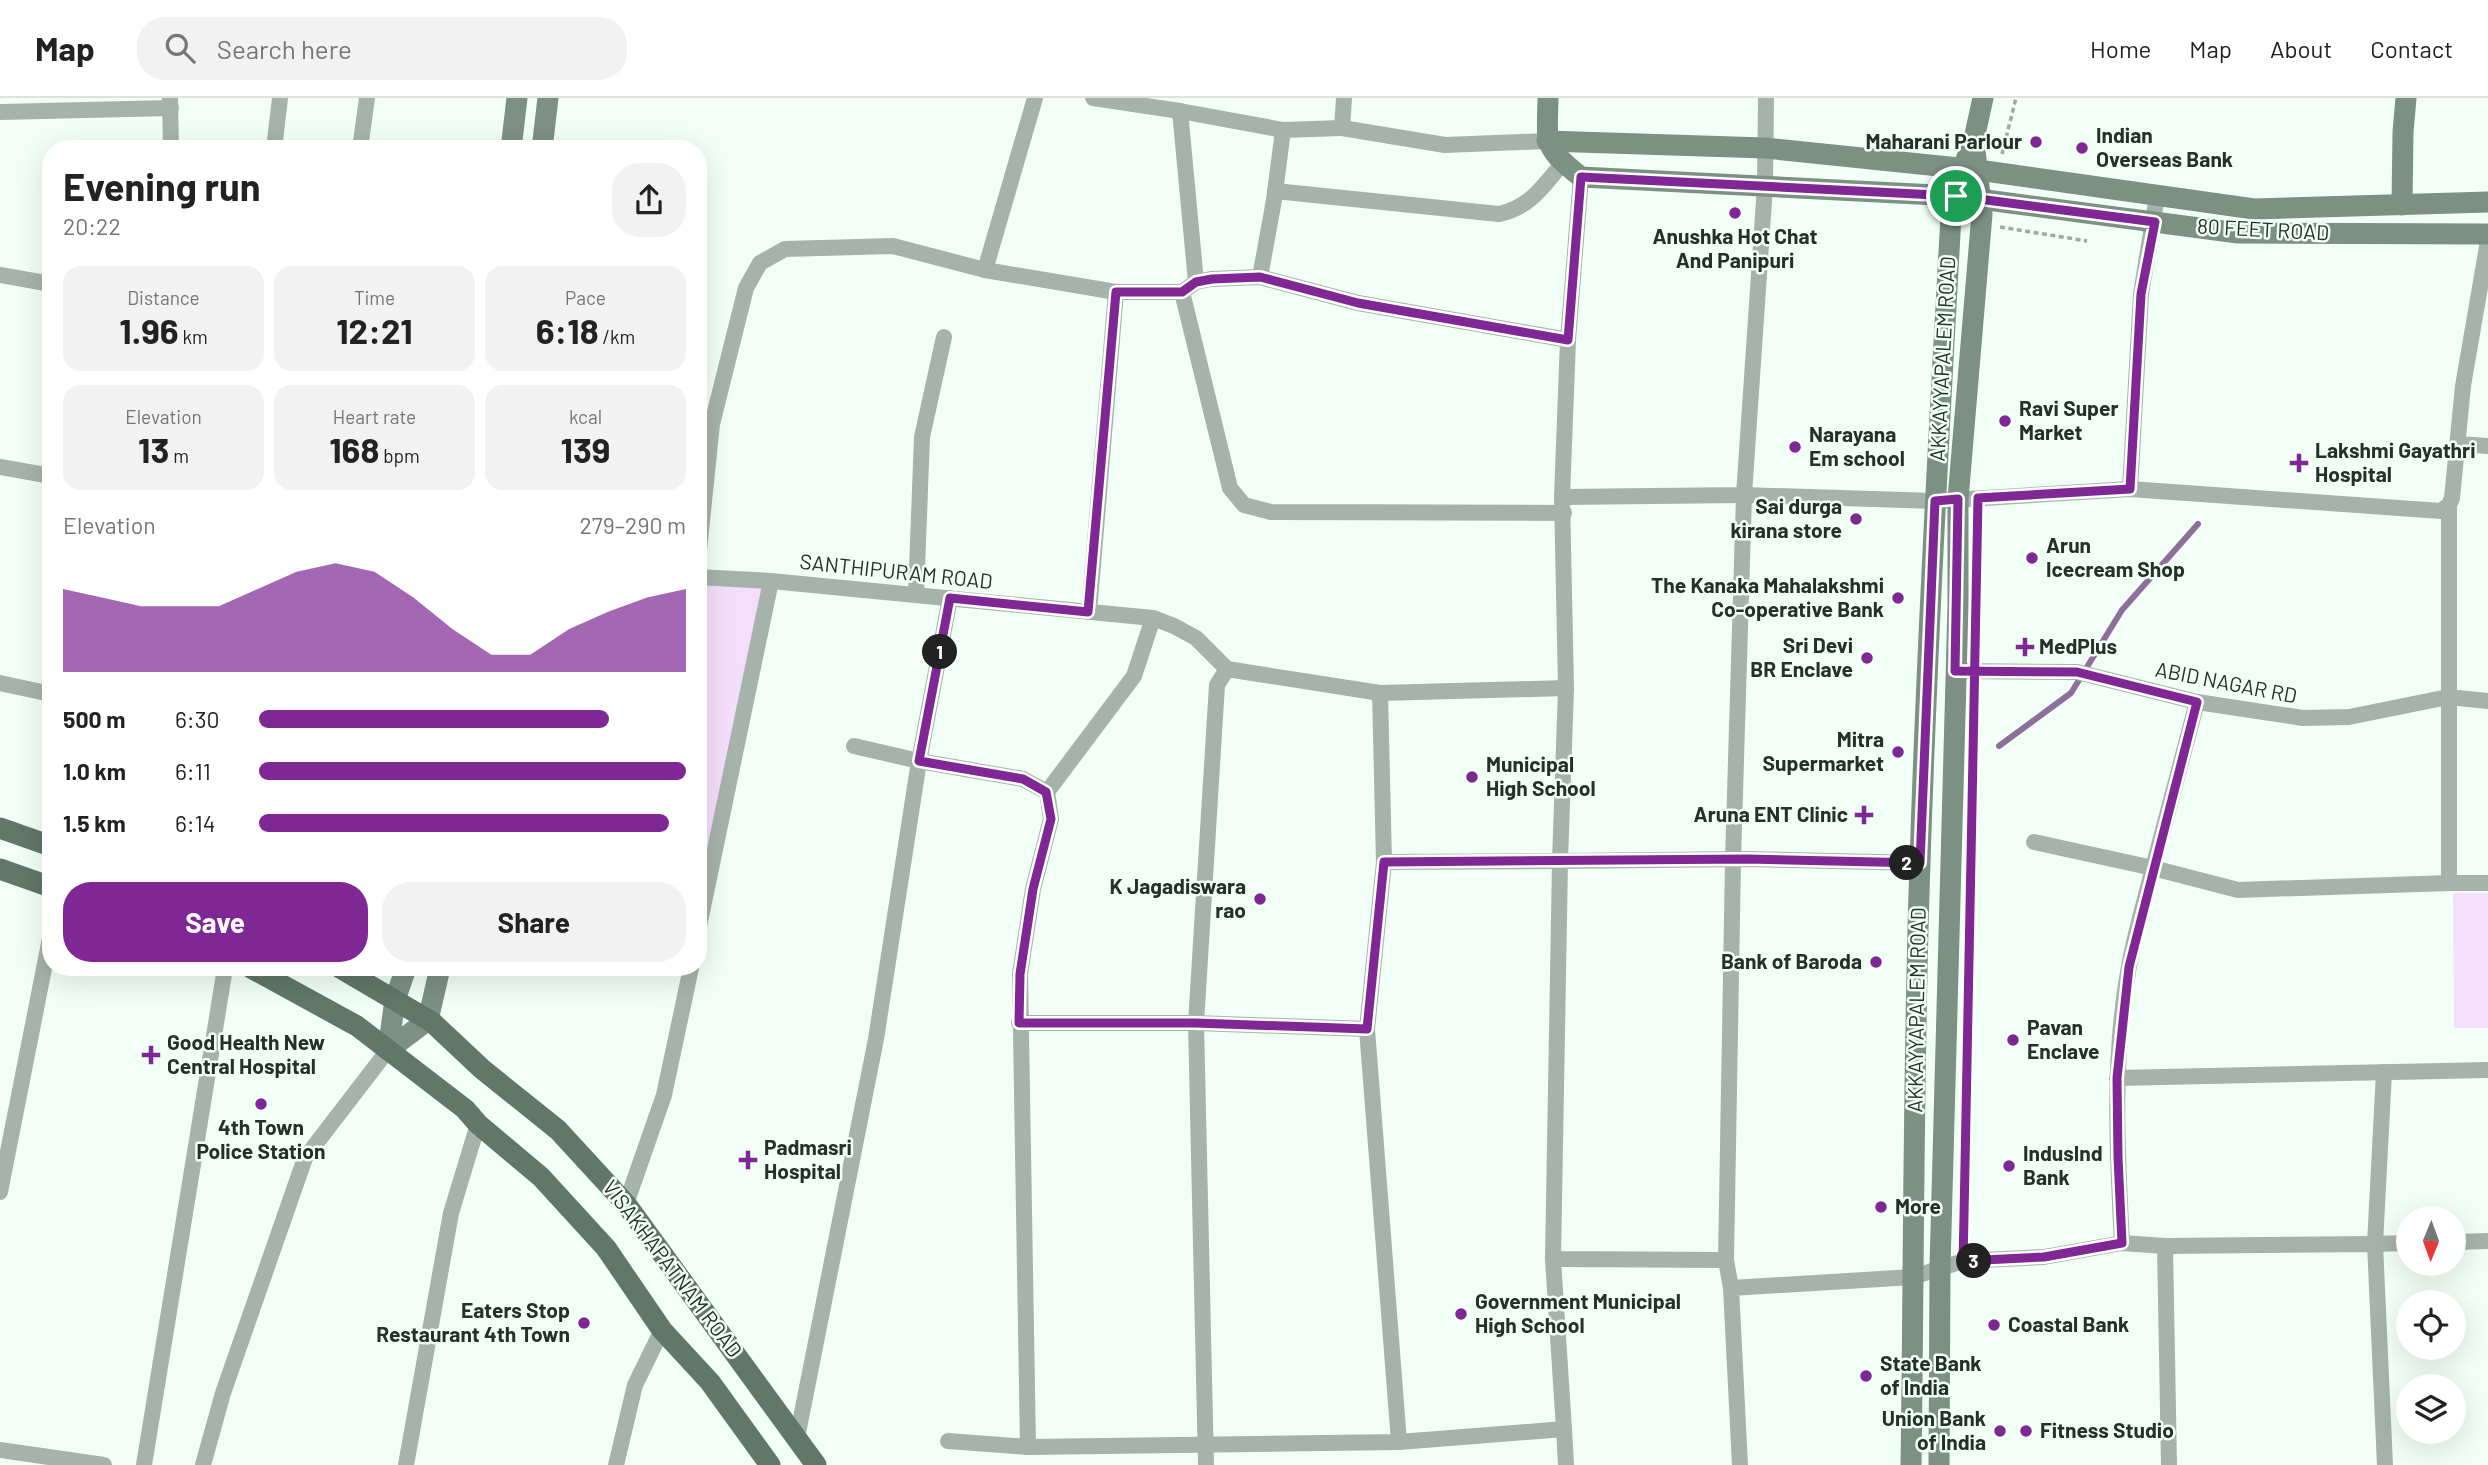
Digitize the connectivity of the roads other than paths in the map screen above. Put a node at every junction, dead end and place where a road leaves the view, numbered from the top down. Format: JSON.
{"nodes":[{"id":1,"x":280,"y":98,"type":"edge"},
{"id":2,"x":367,"y":98,"type":"edge"},
{"id":3,"x":517,"y":98,"type":"edge"},
{"id":4,"x":548,"y":98,"type":"edge"},
{"id":5,"x":1035,"y":98,"type":"edge"},
{"id":6,"x":1093,"y":98,"type":"edge"},
{"id":7,"x":1344,"y":98,"type":"edge"},
{"id":8,"x":1548,"y":98,"type":"edge"},
{"id":9,"x":1766,"y":98,"type":"edge"},
{"id":10,"x":1983,"y":98,"type":"edge"},
{"id":11,"x":2406,"y":98,"type":"edge"},
{"id":12,"x":1132,"y":101,"type":"edge"},
{"id":13,"x":171,"y":103,"type":"edge"},
{"id":14,"x":0,"y":111,"type":"edge"},
{"id":15,"x":1180,"y":111,"type":"junction"},
{"id":16,"x":1342,"y":128,"type":"junction"},
{"id":17,"x":1283,"y":130,"type":"junction"},
{"id":18,"x":171,"y":140,"type":"edge"},
{"id":19,"x":275,"y":140,"type":"edge"},
{"id":20,"x":361,"y":140,"type":"edge"},
{"id":21,"x":512,"y":140,"type":"edge"},
{"id":22,"x":543,"y":140,"type":"edge"},
{"id":23,"x":1547,"y":141,"type":"junction"},
{"id":24,"x":1765,"y":148,"type":"junction"},
{"id":25,"x":1563,"y":163,"type":"junction"},
{"id":26,"x":1970,"y":170,"type":"junction"},
{"id":27,"x":1581,"y":177,"type":"junction"},
{"id":28,"x":1765,"y":186,"type":"junction"},
{"id":29,"x":1275,"y":191,"type":"junction"},
{"id":30,"x":1956,"y":196,"type":"junction"},
{"id":31,"x":2157,"y":196,"type":"junction"},
{"id":32,"x":1982,"y":199,"type":"junction"},
{"id":33,"x":2488,"y":202,"type":"edge"},
{"id":34,"x":2402,"y":205,"type":"junction"},
{"id":35,"x":2155,"y":222,"type":"junction"},
{"id":36,"x":2488,"y":234,"type":"edge"},
{"id":37,"x":2488,"y":241,"type":"edge"},
{"id":38,"x":985,"y":270,"type":"junction"},
{"id":39,"x":0,"y":275,"type":"edge"},
{"id":40,"x":1260,"y":277,"type":"junction"},
{"id":41,"x":42,"y":282,"type":"edge"},
{"id":42,"x":1189,"y":287,"type":"junction"},
{"id":43,"x":1116,"y":292,"type":"junction"},
{"id":44,"x":944,"y":337,"type":"dead end"},
{"id":45,"x":1568,"y":340,"type":"junction"},
{"id":46,"x":2458,"y":444,"type":"junction"},
{"id":47,"x":2488,"y":446,"type":"edge"},
{"id":48,"x":0,"y":467,"type":"edge"},
{"id":49,"x":707,"y":473,"type":"edge"},
{"id":50,"x":42,"y":474,"type":"edge"},
{"id":51,"x":2130,"y":489,"type":"junction"},
{"id":52,"x":1744,"y":495,"type":"junction"},
{"id":53,"x":1958,"y":499,"type":"junction"},
{"id":54,"x":1935,"y":501,"type":"junction"},
{"id":55,"x":1563,"y":505,"type":"junction"},
{"id":56,"x":2449,"y":505,"type":"junction"},
{"id":57,"x":707,"y":577,"type":"edge"},
{"id":58,"x":771,"y":581,"type":"junction"},
{"id":59,"x":916,"y":595,"type":"junction"},
{"id":60,"x":950,"y":598,"type":"junction"},
{"id":61,"x":1088,"y":612,"type":"junction"},
{"id":62,"x":1153,"y":618,"type":"junction"},
{"id":63,"x":1227,"y":669,"type":"junction"},
{"id":64,"x":1955,"y":671,"type":"junction"},
{"id":65,"x":0,"y":683,"type":"edge"},
{"id":66,"x":1566,"y":688,"type":"junction"},
{"id":67,"x":42,"y":692,"type":"edge"},
{"id":68,"x":1380,"y":693,"type":"junction"},
{"id":69,"x":2448,"y":697,"type":"junction"},
{"id":70,"x":2488,"y":701,"type":"edge"},
{"id":71,"x":2197,"y":702,"type":"junction"},
{"id":72,"x":854,"y":747,"type":"dead end"},
{"id":73,"x":919,"y":761,"type":"junction"},
{"id":74,"x":1046,"y":792,"type":"junction"},
{"id":75,"x":0,"y":828,"type":"edge"},
{"id":76,"x":42,"y":842,"type":"edge"},
{"id":77,"x":2034,"y":842,"type":"dead end"},
{"id":78,"x":707,"y":848,"type":"edge"},
{"id":79,"x":715,"y":850,"type":"junction"},
{"id":80,"x":1733,"y":860,"type":"junction"},
{"id":81,"x":1560,"y":861,"type":"junction"},
{"id":82,"x":1384,"y":862,"type":"junction"},
{"id":83,"x":1920,"y":863,"type":"junction"},
{"id":84,"x":2153,"y":868,"type":"junction"},
{"id":85,"x":0,"y":869,"type":"edge"},
{"id":86,"x":2449,"y":883,"type":"junction"},
{"id":87,"x":2488,"y":883,"type":"edge"},
{"id":88,"x":42,"y":884,"type":"edge"},
{"id":89,"x":707,"y":888,"type":"edge"},
{"id":90,"x":43,"y":976,"type":"edge"},
{"id":91,"x":224,"y":976,"type":"edge"},
{"id":92,"x":266,"y":976,"type":"edge"},
{"id":93,"x":354,"y":976,"type":"edge"},
{"id":94,"x":403,"y":976,"type":"edge"},
{"id":95,"x":438,"y":976,"type":"edge"},
{"id":96,"x":689,"y":976,"type":"edge"},
{"id":97,"x":395,"y":1000,"type":"junction"},
{"id":98,"x":428,"y":1020,"type":"junction"},
{"id":99,"x":1019,"y":1023,"type":"junction"},
{"id":100,"x":1196,"y":1023,"type":"junction"},
{"id":101,"x":1367,"y":1029,"type":"junction"},
{"id":102,"x":388,"y":1050,"type":"junction"},
{"id":103,"x":2488,"y":1070,"type":"edge"},
{"id":104,"x":2384,"y":1072,"type":"junction"},
{"id":105,"x":2117,"y":1078,"type":"junction"},
{"id":106,"x":478,"y":1125,"type":"junction"},
{"id":107,"x":0,"y":1192,"type":"edge"},
{"id":108,"x":626,"y":1204,"type":"junction"},
{"id":109,"x":2488,"y":1241,"type":"edge"},
{"id":110,"x":2466,"y":1242,"type":"edge"},
{"id":111,"x":2122,"y":1243,"type":"junction"},
{"id":112,"x":2396,"y":1243,"type":"edge"},
{"id":113,"x":2375,"y":1244,"type":"junction"},
{"id":114,"x":2165,"y":1246,"type":"junction"},
{"id":115,"x":1553,"y":1259,"type":"junction"},
{"id":116,"x":1726,"y":1260,"type":"junction"},
{"id":117,"x":1940,"y":1267,"type":"junction"},
{"id":118,"x":1913,"y":1277,"type":"junction"},
{"id":119,"x":1731,"y":1288,"type":"junction"},
{"id":120,"x":662,"y":1330,"type":"junction"},
{"id":121,"x":1564,"y":1429,"type":"junction"},
{"id":122,"x":797,"y":1438,"type":"junction"},
{"id":123,"x":948,"y":1441,"type":"dead end"},
{"id":124,"x":1399,"y":1441,"type":"junction"},
{"id":125,"x":1204,"y":1445,"type":"junction"},
{"id":126,"x":1028,"y":1447,"type":"junction"},
{"id":127,"x":0,"y":1450,"type":"edge"},
{"id":128,"x":104,"y":1465,"type":"edge"},
{"id":129,"x":144,"y":1465,"type":"edge"},
{"id":130,"x":203,"y":1465,"type":"edge"},
{"id":131,"x":406,"y":1465,"type":"edge"},
{"id":132,"x":616,"y":1465,"type":"edge"},
{"id":133,"x":770,"y":1465,"type":"edge"},
{"id":134,"x":816,"y":1465,"type":"edge"},
{"id":135,"x":1206,"y":1465,"type":"edge"},
{"id":136,"x":1566,"y":1465,"type":"edge"},
{"id":137,"x":1740,"y":1465,"type":"edge"},
{"id":138,"x":1911,"y":1465,"type":"edge"},
{"id":139,"x":1939,"y":1465,"type":"edge"},
{"id":140,"x":2169,"y":1465,"type":"edge"},
{"id":141,"x":2385,"y":1465,"type":"edge"}],
"edges":[{"from":1,"to":19,"type":"street"},
{"from":2,"to":20,"type":"street"},
{"from":3,"to":21,"type":"main road"},
{"from":4,"to":22,"type":"main road"},
{"from":5,"to":38,"type":"street"},
{"from":6,"to":12,"type":"street"},
{"from":7,"to":16,"type":"street"},
{"from":8,"to":23,"type":"main road"},
{"from":9,"to":24,"type":"street"},
{"from":10,"to":26,"type":"main road","name":"AKKAYYAPALEM ROAD"},
{"from":11,"to":34,"type":"main road"},
{"from":12,"to":15,"type":"street"},
{"from":13,"to":14,"type":"street"},
{"from":13,"to":18,"type":"street"},
{"from":15,"to":17,"type":"street"},
{"from":15,"to":42,"type":"street"},
{"from":16,"to":17,"type":"street"},
{"from":16,"to":23,"type":"street"},
{"from":17,"to":29,"type":"street"},
{"from":23,"to":24,"type":"main road","name":"80 FEET ROAD"},
{"from":23,"to":25,"type":"main road"},
{"from":24,"to":26,"type":"main road","name":"80 FEET ROAD"},
{"from":24,"to":28,"type":"street"},
{"from":25,"to":27,"type":"main road"},
{"from":25,"to":29,"type":"street"},
{"from":26,"to":30,"type":"main road","name":"AKKAYYAPALEM ROAD"},
{"from":26,"to":31,"type":"main road","name":"80 FEET ROAD"},
{"from":26,"to":32,"type":"main road","name":"AKKAYYAPALEM ROAD"},
{"from":27,"to":28,"type":"main road","name":"80 FEET ROAD"},
{"from":27,"to":45,"type":"street"},
{"from":28,"to":30,"type":"main road","name":"80 FEET ROAD"},
{"from":28,"to":52,"type":"street"},
{"from":29,"to":40,"type":"street"},
{"from":30,"to":32,"type":"main road","name":"80 FEET ROAD"},
{"from":30,"to":54,"type":"main road","name":"AKKAYYAPALEM ROAD"},
{"from":31,"to":34,"type":"main road","name":"80 FEET ROAD"},
{"from":31,"to":35,"type":"street"},
{"from":32,"to":35,"type":"main road","name":"80 FEET ROAD"},
{"from":32,"to":53,"type":"main road","name":"AKKAYYAPALEM ROAD"},
{"from":33,"to":34,"type":"main road","name":"80 FEET ROAD"},
{"from":35,"to":36,"type":"main road","name":"80 FEET ROAD"},
{"from":35,"to":51,"type":"street"},
{"from":37,"to":46,"type":"street"},
{"from":38,"to":43,"type":"street"},
{"from":38,"to":49,"type":"street"},
{"from":39,"to":41,"type":"street"},
{"from":40,"to":42,"type":"street"},
{"from":40,"to":45,"type":"street"},
{"from":42,"to":43,"type":"street"},
{"from":42,"to":55,"type":"street"},
{"from":43,"to":61,"type":"street"},
{"from":44,"to":59,"type":"street"},
{"from":45,"to":55,"type":"street"},
{"from":46,"to":47,"type":"street"},
{"from":46,"to":56,"type":"street"},
{"from":48,"to":50,"type":"street"},
{"from":51,"to":53,"type":"street"},
{"from":51,"to":56,"type":"street"},
{"from":52,"to":54,"type":"street"},
{"from":52,"to":55,"type":"street"},
{"from":52,"to":80,"type":"street"},
{"from":53,"to":54,"type":"street"},
{"from":53,"to":64,"type":"main road","name":"AKKAYYAPALEM ROAD"},
{"from":54,"to":83,"type":"main road","name":"AKKAYYAPALEM ROAD"},
{"from":55,"to":66,"type":"street"},
{"from":56,"to":69,"type":"street"},
{"from":57,"to":58,"type":"street","name":"SANTHIPURAM ROAD"},
{"from":58,"to":59,"type":"street","name":"SANTHIPURAM ROAD"},
{"from":58,"to":79,"type":"street"},
{"from":59,"to":60,"type":"street","name":"SANTHIPURAM ROAD"},
{"from":60,"to":61,"type":"street","name":"SANTHIPURAM ROAD"},
{"from":60,"to":73,"type":"street"},
{"from":61,"to":62,"type":"street","name":"SANTHIPURAM ROAD"},
{"from":62,"to":63,"type":"street","name":"SANTHIPURAM ROAD"},
{"from":62,"to":74,"type":"street"},
{"from":63,"to":68,"type":"street"},
{"from":63,"to":100,"type":"street"},
{"from":64,"to":71,"type":"street","name":"ABID NAGAR RD"},
{"from":64,"to":117,"type":"main road","name":"AKKAYYAPALEM ROAD"},
{"from":65,"to":67,"type":"street"},
{"from":66,"to":68,"type":"street"},
{"from":66,"to":81,"type":"street"},
{"from":68,"to":82,"type":"street"},
{"from":69,"to":70,"type":"street","name":"ABID NAGAR RD"},
{"from":69,"to":71,"type":"street","name":"ABID NAGAR RD"},
{"from":69,"to":86,"type":"street"},
{"from":71,"to":84,"type":"street"},
{"from":72,"to":73,"type":"street"},
{"from":73,"to":74,"type":"street"},
{"from":73,"to":122,"type":"street"},
{"from":74,"to":99,"type":"street"},
{"from":75,"to":76,"type":"main road"},
{"from":77,"to":84,"type":"street"},
{"from":78,"to":79,"type":"street"},
{"from":79,"to":89,"type":"street"},
{"from":80,"to":81,"type":"street"},
{"from":80,"to":83,"type":"street"},
{"from":80,"to":116,"type":"street"},
{"from":81,"to":82,"type":"street"},
{"from":81,"to":115,"type":"street"},
{"from":82,"to":101,"type":"street"},
{"from":83,"to":118,"type":"main road","name":"AKKAYYAPALEM ROAD"},
{"from":84,"to":86,"type":"street"},
{"from":84,"to":105,"type":"street"},
{"from":85,"to":88,"type":"main road"},
{"from":86,"to":87,"type":"street"},
{"from":90,"to":107,"type":"street"},
{"from":91,"to":129,"type":"street"},
{"from":92,"to":102,"type":"main road"},
{"from":93,"to":97,"type":"main road","name":"VISAKHAPATNAM ROAD"},
{"from":94,"to":97,"type":"main road"},
{"from":95,"to":98,"type":"main road"},
{"from":96,"to":108,"type":"street"},
{"from":97,"to":98,"type":"main road","name":"VISAKHAPATNAM ROAD"},
{"from":97,"to":102,"type":"main road"},
{"from":98,"to":102,"type":"main road"},
{"from":98,"to":108,"type":"main road","name":"VISAKHAPATNAM ROAD"},
{"from":99,"to":100,"type":"street"},
{"from":99,"to":126,"type":"street"},
{"from":100,"to":101,"type":"street"},
{"from":100,"to":125,"type":"street"},
{"from":101,"to":124,"type":"street"},
{"from":102,"to":106,"type":"main road"},
{"from":102,"to":130,"type":"street"},
{"from":103,"to":104,"type":"street"},
{"from":104,"to":105,"type":"street"},
{"from":104,"to":113,"type":"street"},
{"from":105,"to":111,"type":"street"},
{"from":106,"to":120,"type":"main road"},
{"from":106,"to":131,"type":"street"},
{"from":108,"to":122,"type":"main road","name":"VISAKHAPATNAM ROAD"},
{"from":109,"to":110,"type":"street"},
{"from":111,"to":114,"type":"street"},
{"from":111,"to":117,"type":"street"},
{"from":112,"to":113,"type":"street"},
{"from":113,"to":114,"type":"street"},
{"from":113,"to":141,"type":"street"},
{"from":114,"to":140,"type":"street"},
{"from":115,"to":116,"type":"street"},
{"from":115,"to":121,"type":"street"},
{"from":116,"to":119,"type":"street"},
{"from":117,"to":118,"type":"street"},
{"from":117,"to":139,"type":"main road","name":"AKKAYYAPALEM ROAD"},
{"from":118,"to":119,"type":"street"},
{"from":118,"to":138,"type":"main road","name":"AKKAYYAPALEM ROAD"},
{"from":119,"to":137,"type":"street"},
{"from":120,"to":132,"type":"street"},
{"from":120,"to":133,"type":"main road"},
{"from":121,"to":124,"type":"street"},
{"from":121,"to":136,"type":"street"},
{"from":122,"to":134,"type":"main road","name":"VISAKHAPATNAM ROAD"},
{"from":123,"to":126,"type":"street"},
{"from":124,"to":125,"type":"street"},
{"from":125,"to":126,"type":"street"},
{"from":125,"to":135,"type":"street"},
{"from":127,"to":128,"type":"street"}]}
